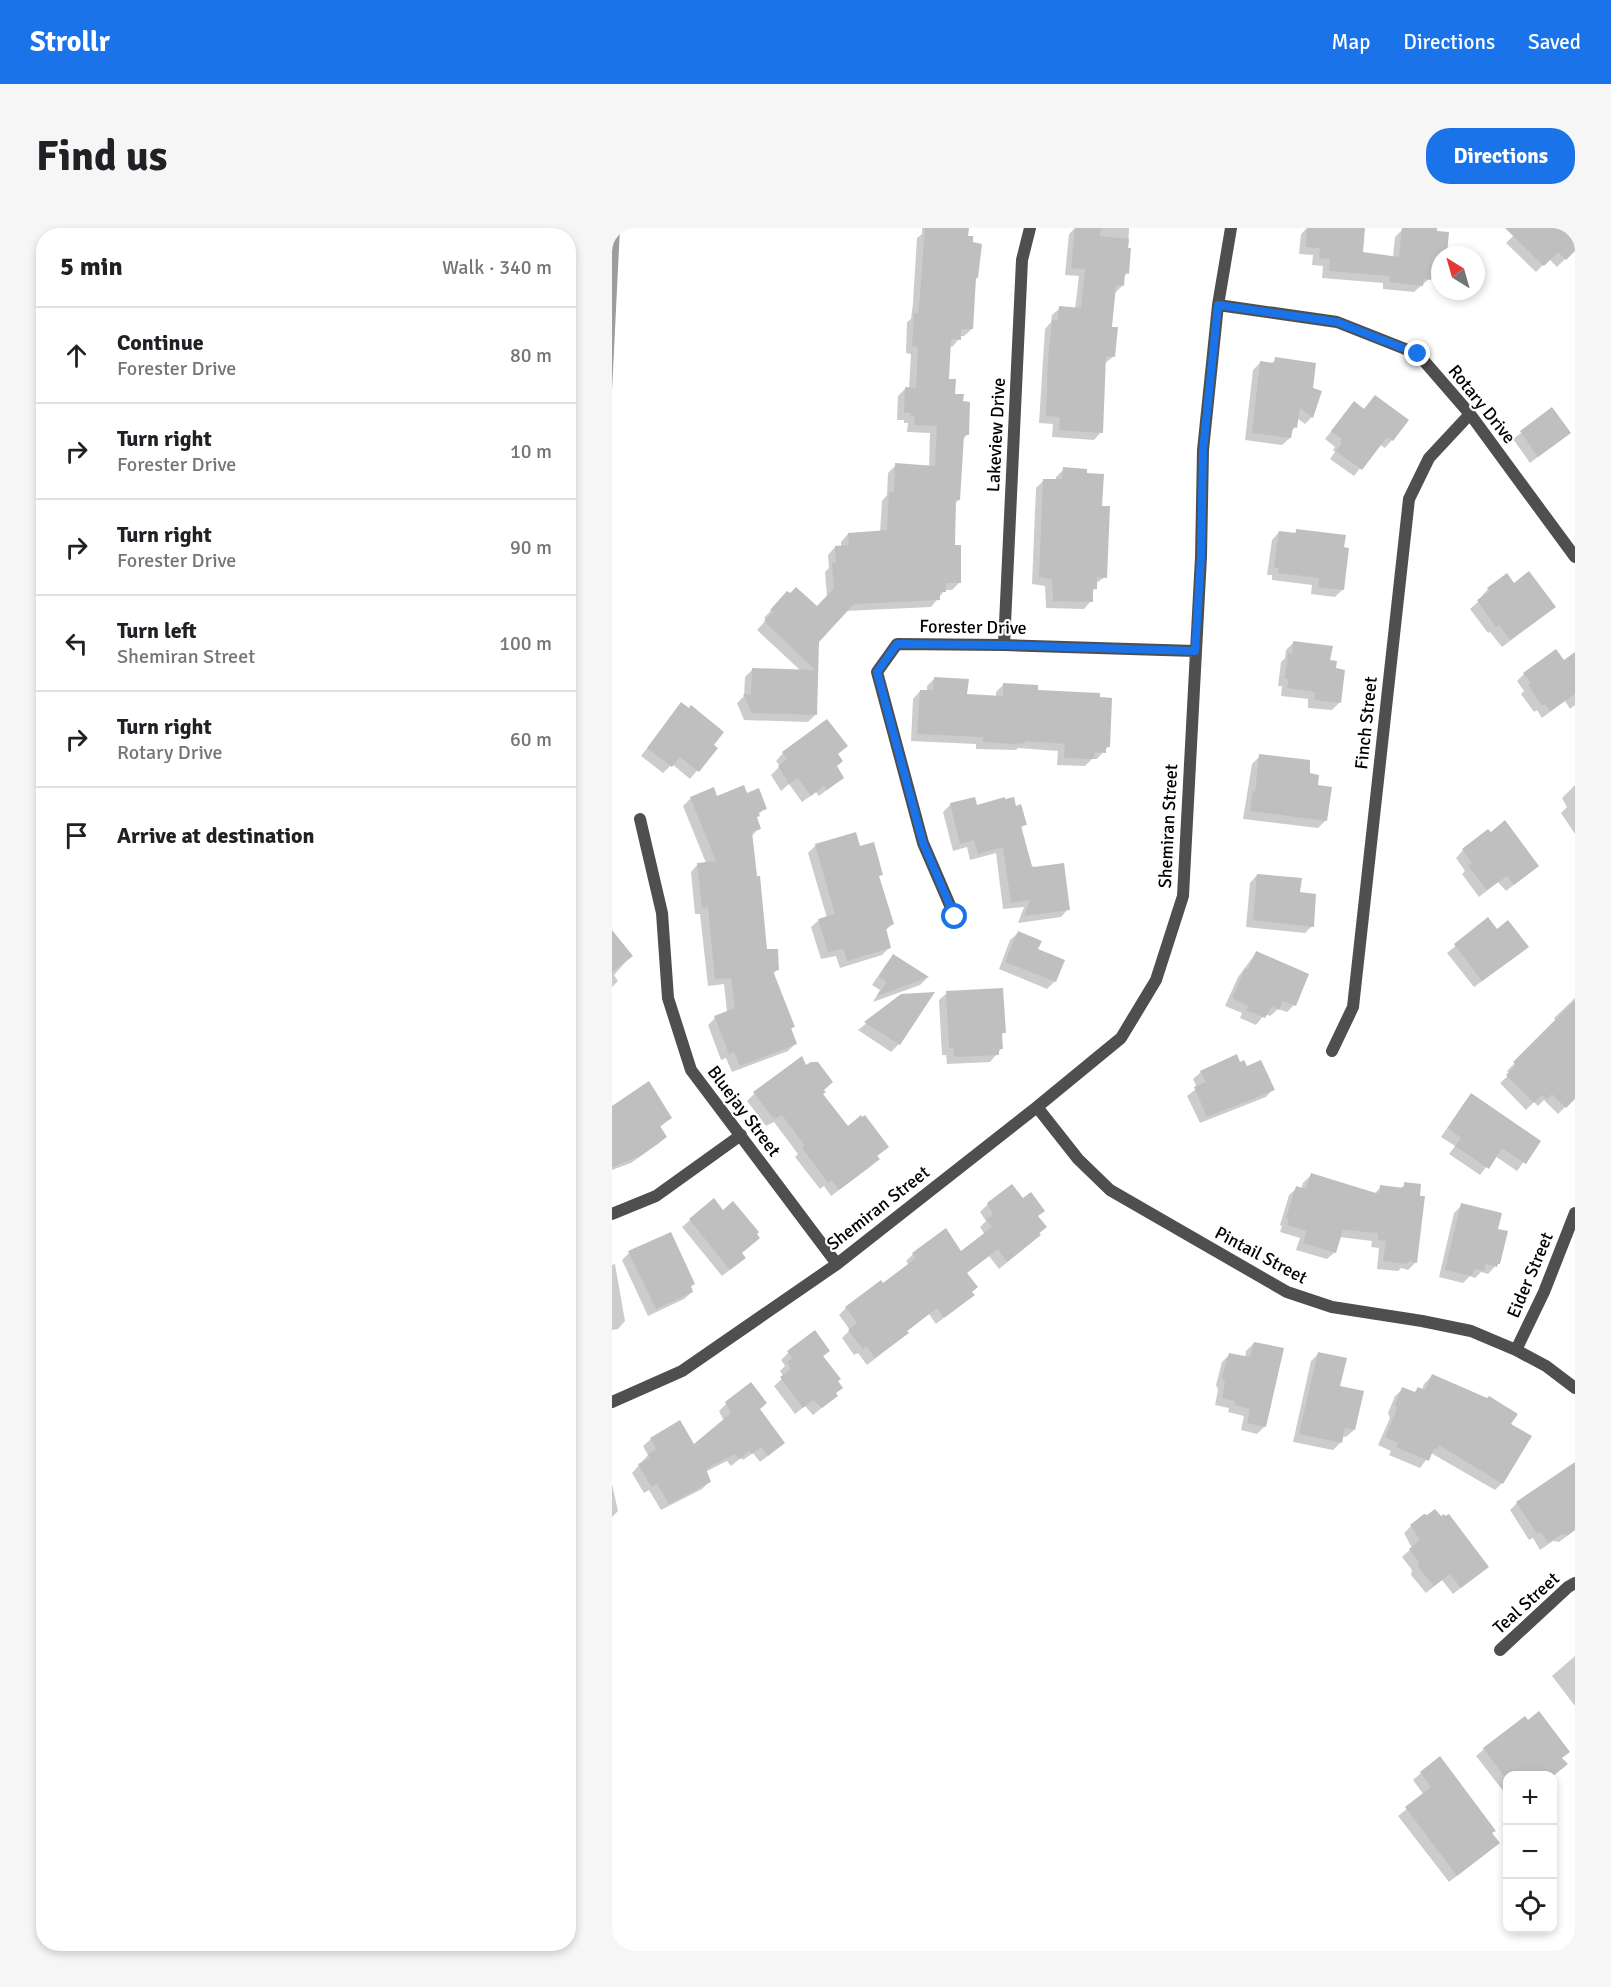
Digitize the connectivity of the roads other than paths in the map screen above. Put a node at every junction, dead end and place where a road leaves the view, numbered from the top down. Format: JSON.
{"nodes":[{"id":1,"x":1030,"y":228,"type":"edge"},
{"id":2,"x":1232,"y":228,"type":"edge"},
{"id":3,"x":1218,"y":305,"type":"junction"},
{"id":4,"x":1470,"y":414,"type":"junction"},
{"id":5,"x":1575,"y":557,"type":"edge"},
{"id":6,"x":1004,"y":645,"type":"junction"},
{"id":7,"x":1195,"y":651,"type":"junction"},
{"id":8,"x":640,"y":819,"type":"dead end"},
{"id":9,"x":955,"y":917,"type":"dead end"},
{"id":10,"x":1332,"y":1051,"type":"dead end"},
{"id":11,"x":1037,"y":1107,"type":"junction"},
{"id":12,"x":741,"y":1135,"type":"junction"},
{"id":13,"x":1575,"y":1213,"type":"edge"},
{"id":14,"x":612,"y":1214,"type":"edge"},
{"id":15,"x":837,"y":1264,"type":"junction"},
{"id":16,"x":1516,"y":1350,"type":"junction"},
{"id":17,"x":1575,"y":1388,"type":"edge"},
{"id":18,"x":612,"y":1402,"type":"edge"},
{"id":19,"x":1575,"y":1583,"type":"edge"},
{"id":20,"x":1500,"y":1650,"type":"dead end"}],
"edges":[{"from":1,"to":6,"type":"street","name":"Lakeview Drive"},
{"from":2,"to":3,"type":"street","name":"Shemiran Street"},
{"from":3,"to":4,"type":"street","name":"Rotary Drive"},
{"from":3,"to":7,"type":"street","name":"Shemiran Street"},
{"from":4,"to":5,"type":"street","name":"Rotary Drive"},
{"from":4,"to":10,"type":"street","name":"Finch Street"},
{"from":6,"to":7,"type":"street","name":"Forester Drive"},
{"from":6,"to":9,"type":"street","name":"Forester Drive"},
{"from":7,"to":11,"type":"street","name":"Shemiran Street"},
{"from":8,"to":12,"type":"street","name":"Bluejay Street"},
{"from":11,"to":15,"type":"street","name":"Shemiran Street"},
{"from":11,"to":16,"type":"street","name":"Pintail Street"},
{"from":12,"to":14,"type":"street"},
{"from":12,"to":15,"type":"street","name":"Bluejay Street"},
{"from":13,"to":16,"type":"street","name":"Eider Street"},
{"from":15,"to":18,"type":"street","name":"Shemiran Street"},
{"from":16,"to":17,"type":"street","name":"Pintail Street"},
{"from":19,"to":20,"type":"street","name":"Teal Street"}]}
